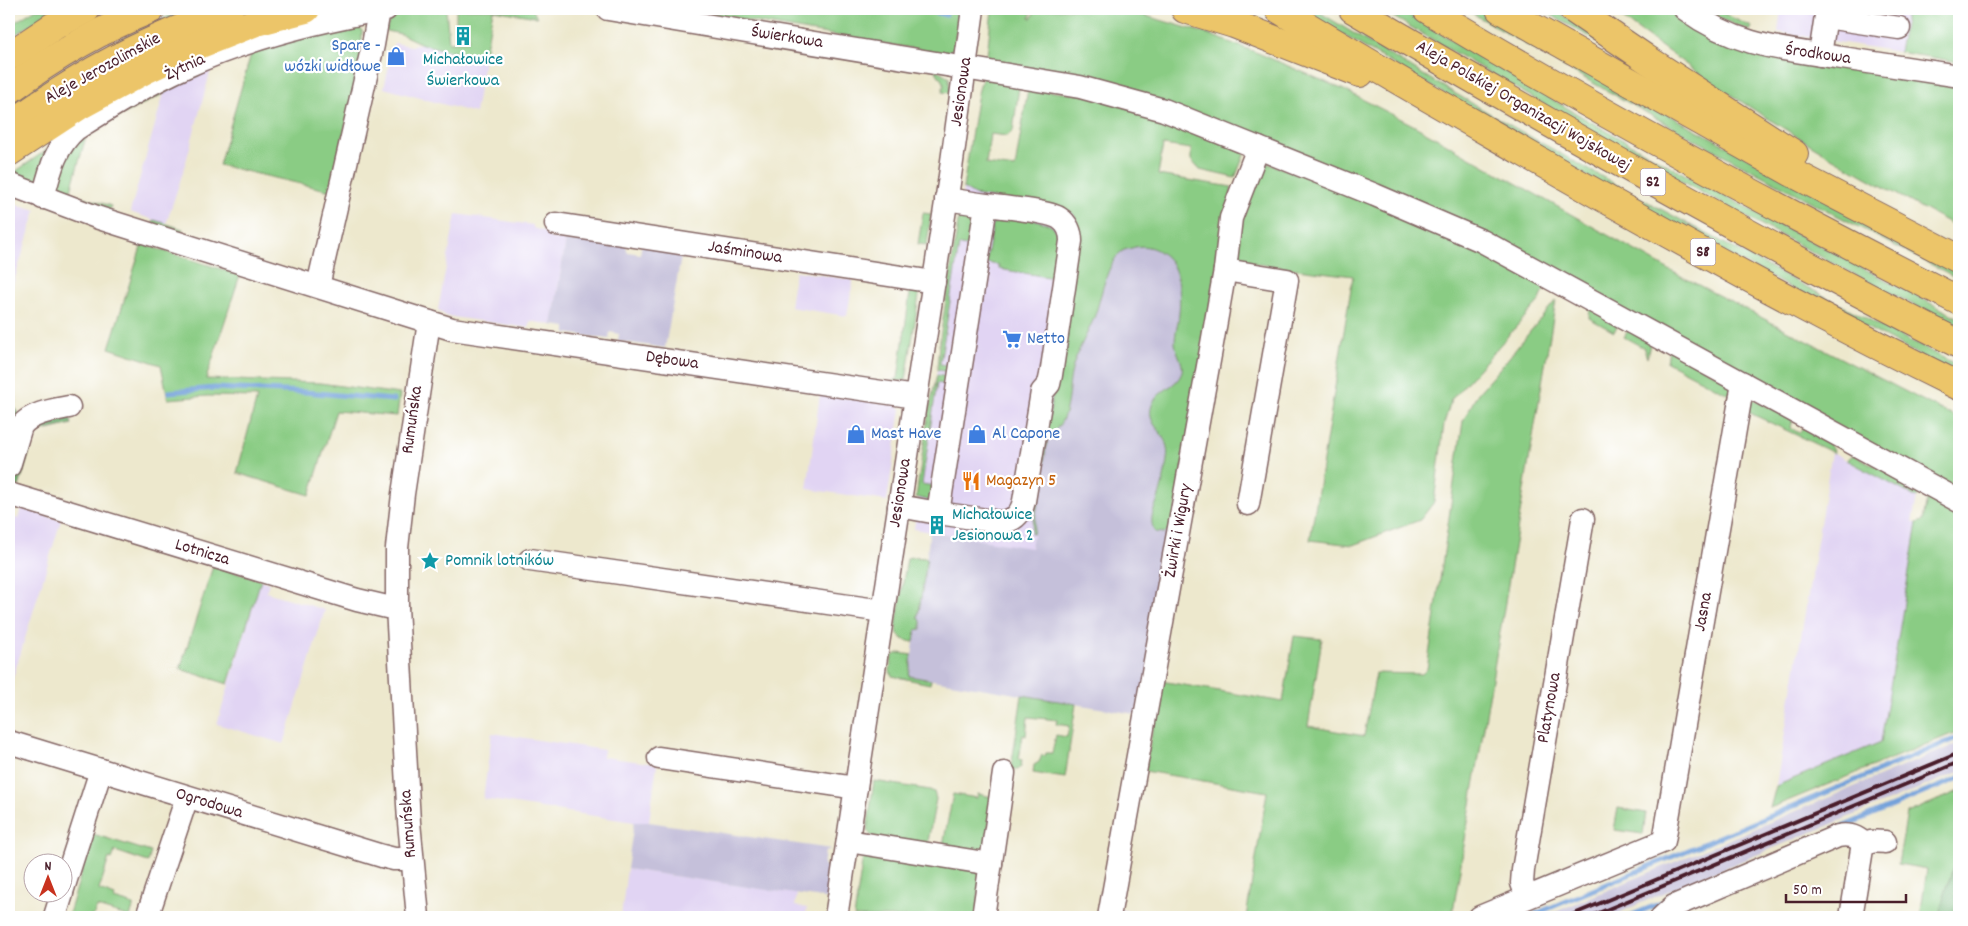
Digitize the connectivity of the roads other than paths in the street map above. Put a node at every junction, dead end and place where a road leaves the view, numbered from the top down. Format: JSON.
{"nodes":[{"id":1,"x":86,"y":9,"type":"edge"},
{"id":2,"x":151,"y":9,"type":"edge"},
{"id":3,"x":229,"y":9,"type":"edge"},
{"id":4,"x":306,"y":9,"type":"edge"},
{"id":5,"x":382,"y":9,"type":"edge"},
{"id":6,"x":608,"y":9,"type":"edge"},
{"id":7,"x":973,"y":9,"type":"edge"},
{"id":8,"x":1186,"y":9,"type":"edge"},
{"id":9,"x":1279,"y":9,"type":"edge"},
{"id":10,"x":1353,"y":9,"type":"edge"},
{"id":11,"x":1427,"y":9,"type":"edge"},
{"id":12,"x":1500,"y":9,"type":"edge"},
{"id":13,"x":1573,"y":9,"type":"edge"},
{"id":14,"x":1685,"y":9,"type":"edge"},
{"id":15,"x":1827,"y":13,"type":"edge"},
{"id":16,"x":1899,"y":28,"type":"dead end"},
{"id":17,"x":1820,"y":55,"type":"junction"},
{"id":18,"x":9,"y":56,"type":"edge"},
{"id":19,"x":965,"y":67,"type":"junction"},
{"id":20,"x":1959,"y":76,"type":"edge"},
{"id":21,"x":9,"y":90,"type":"edge"},
{"id":22,"x":1450,"y":110,"type":"junction"},
{"id":23,"x":9,"y":126,"type":"edge"},
{"id":24,"x":1258,"y":148,"type":"junction"},
{"id":25,"x":9,"y":152,"type":"edge"},
{"id":26,"x":9,"y":184,"type":"edge"},
{"id":27,"x":43,"y":198,"type":"junction"},
{"id":28,"x":946,"y":199,"type":"junction"},
{"id":29,"x":986,"y":205,"type":"junction"},
{"id":30,"x":556,"y":224,"type":"dead end"},
{"id":31,"x":1954,"y":257,"type":"edge"},
{"id":32,"x":1225,"y":270,"type":"junction"},
{"id":33,"x":934,"y":282,"type":"junction"},
{"id":34,"x":318,"y":286,"type":"junction"},
{"id":35,"x":1959,"y":301,"type":"edge"},
{"id":36,"x":1049,"y":305,"type":"dead end"},
{"id":37,"x":429,"y":322,"type":"junction"},
{"id":38,"x":1959,"y":344,"type":"edge"},
{"id":39,"x":1744,"y":383,"type":"junction"},
{"id":40,"x":1959,"y":386,"type":"edge"},
{"id":41,"x":1042,"y":392,"type":"junction"},
{"id":42,"x":916,"y":397,"type":"junction"},
{"id":43,"x":69,"y":407,"type":"dead end"},
{"id":44,"x":9,"y":466,"type":"edge"},
{"id":45,"x":9,"y":494,"type":"edge"},
{"id":46,"x":1959,"y":500,"type":"edge"},
{"id":47,"x":1248,"y":504,"type":"dead end"},
{"id":48,"x":900,"y":506,"type":"junction"},
{"id":49,"x":938,"y":513,"type":"junction"},
{"id":50,"x":1583,"y":518,"type":"dead end"},
{"id":51,"x":530,"y":560,"type":"dead end"},
{"id":52,"x":397,"y":608,"type":"junction"},
{"id":53,"x":883,"y":611,"type":"junction"},
{"id":54,"x":9,"y":742,"type":"edge"},
{"id":55,"x":659,"y":758,"type":"dead end"},
{"id":56,"x":100,"y":770,"type":"junction"},
{"id":57,"x":1004,"y":773,"type":"dead end"},
{"id":58,"x":856,"y":788,"type":"junction"},
{"id":59,"x":192,"y":799,"type":"junction"},
{"id":60,"x":848,"y":841,"type":"junction"},
{"id":61,"x":411,"y":859,"type":"junction"},
{"id":62,"x":72,"y":861,"type":"edge"},
{"id":63,"x":991,"y":864,"type":"junction"},
{"id":64,"x":1527,"y":897,"type":"junction"},
{"id":65,"x":59,"y":904,"type":"edge"},
{"id":66,"x":55,"y":916,"type":"edge"},
{"id":67,"x":147,"y":917,"type":"edge"},
{"id":68,"x":161,"y":917,"type":"edge"},
{"id":69,"x":418,"y":917,"type":"edge"},
{"id":70,"x":836,"y":917,"type":"edge"},
{"id":71,"x":983,"y":917,"type":"edge"},
{"id":72,"x":1109,"y":917,"type":"edge"},
{"id":73,"x":1480,"y":917,"type":"edge"},
{"id":74,"x":1662,"y":917,"type":"edge"},
{"id":75,"x":1850,"y":917,"type":"edge"}],
"edges":[{"from":1,"to":18,"type":"main road"},
{"from":2,"to":21,"type":"main road","name":"Aleje Jerozolimskie"},
{"from":3,"to":23,"type":"main road","name":"Aleje Jerozolimskie"},
{"from":4,"to":25,"type":"main road"},
{"from":5,"to":27,"type":"street","name":"Żytnia"},
{"from":5,"to":34,"type":"street"},
{"from":6,"to":19,"type":"street","name":"Świerkowa"},
{"from":7,"to":19,"type":"street","name":"Jesionowa"},
{"from":8,"to":22,"type":"main road"},
{"from":9,"to":22,"type":"main road","number":"S8"},
{"from":10,"to":38,"type":"main road","name":"Aleja Polskiej Organizacji Wojskowej","number":"S2"},
{"from":11,"to":35,"type":"main road","name":"Aleja Polskiej Organizacji Wojskowej","number":"S2"},
{"from":12,"to":31,"type":"main road"},
{"from":13,"to":31,"type":"main road"},
{"from":14,"to":17,"type":"street","name":"Środkowa"},
{"from":15,"to":16,"type":"street"},
{"from":15,"to":17,"type":"street"},
{"from":17,"to":20,"type":"street","name":"Środkowa"},
{"from":19,"to":24,"type":"street","name":"Świerkowa"},
{"from":19,"to":28,"type":"street","name":"Jesionowa"},
{"from":22,"to":40,"type":"main road","number":"S8"},
{"from":24,"to":32,"type":"street","name":"Żwirki i Wigury"},
{"from":24,"to":39,"type":"street","name":"Świerkowa"},
{"from":26,"to":27,"type":"street"},
{"from":27,"to":34,"type":"street"},
{"from":28,"to":29,"type":"street"},
{"from":28,"to":33,"type":"street","name":"Jesionowa"},
{"from":29,"to":41,"type":"street"},
{"from":29,"to":49,"type":"street"},
{"from":30,"to":33,"type":"street","name":"Jaśminowa"},
{"from":32,"to":47,"type":"street"},
{"from":32,"to":72,"type":"street","name":"Żwirki i Wigury"},
{"from":33,"to":42,"type":"street","name":"Jesionowa"},
{"from":34,"to":37,"type":"street"},
{"from":36,"to":41,"type":"street"},
{"from":37,"to":42,"type":"street","name":"Dębowa"},
{"from":37,"to":52,"type":"street","name":"Rumuńska"},
{"from":39,"to":46,"type":"street","name":"Świerkowa"},
{"from":39,"to":64,"type":"street","name":"Jasna"},
{"from":41,"to":49,"type":"street"},
{"from":42,"to":48,"type":"street","name":"Jesionowa"},
{"from":43,"to":44,"type":"street"},
{"from":45,"to":52,"type":"street","name":"Lotnicza"},
{"from":48,"to":49,"type":"street"},
{"from":48,"to":53,"type":"street","name":"Jesionowa"},
{"from":50,"to":64,"type":"street","name":"Platynowa"},
{"from":51,"to":53,"type":"street"},
{"from":52,"to":61,"type":"street","name":"Rumuńska"},
{"from":53,"to":58,"type":"street","name":"Jesionowa"},
{"from":54,"to":56,"type":"street","name":"Ogrodowa"},
{"from":55,"to":58,"type":"street"},
{"from":56,"to":59,"type":"street","name":"Ogrodowa"},
{"from":56,"to":62,"type":"street"},
{"from":57,"to":63,"type":"street"},
{"from":58,"to":60,"type":"street","name":"Jesionowa"},
{"from":59,"to":61,"type":"street","name":"Ogrodowa"},
{"from":59,"to":67,"type":"street"},
{"from":59,"to":68,"type":"street"},
{"from":60,"to":63,"type":"street"},
{"from":60,"to":70,"type":"street","name":"Jesionowa"},
{"from":61,"to":69,"type":"street","name":"Rumuńska"},
{"from":63,"to":71,"type":"street"},
{"from":64,"to":73,"type":"street"},
{"from":65,"to":66,"type":"street"},
{"from":74,"to":75,"type":"street"}]}
